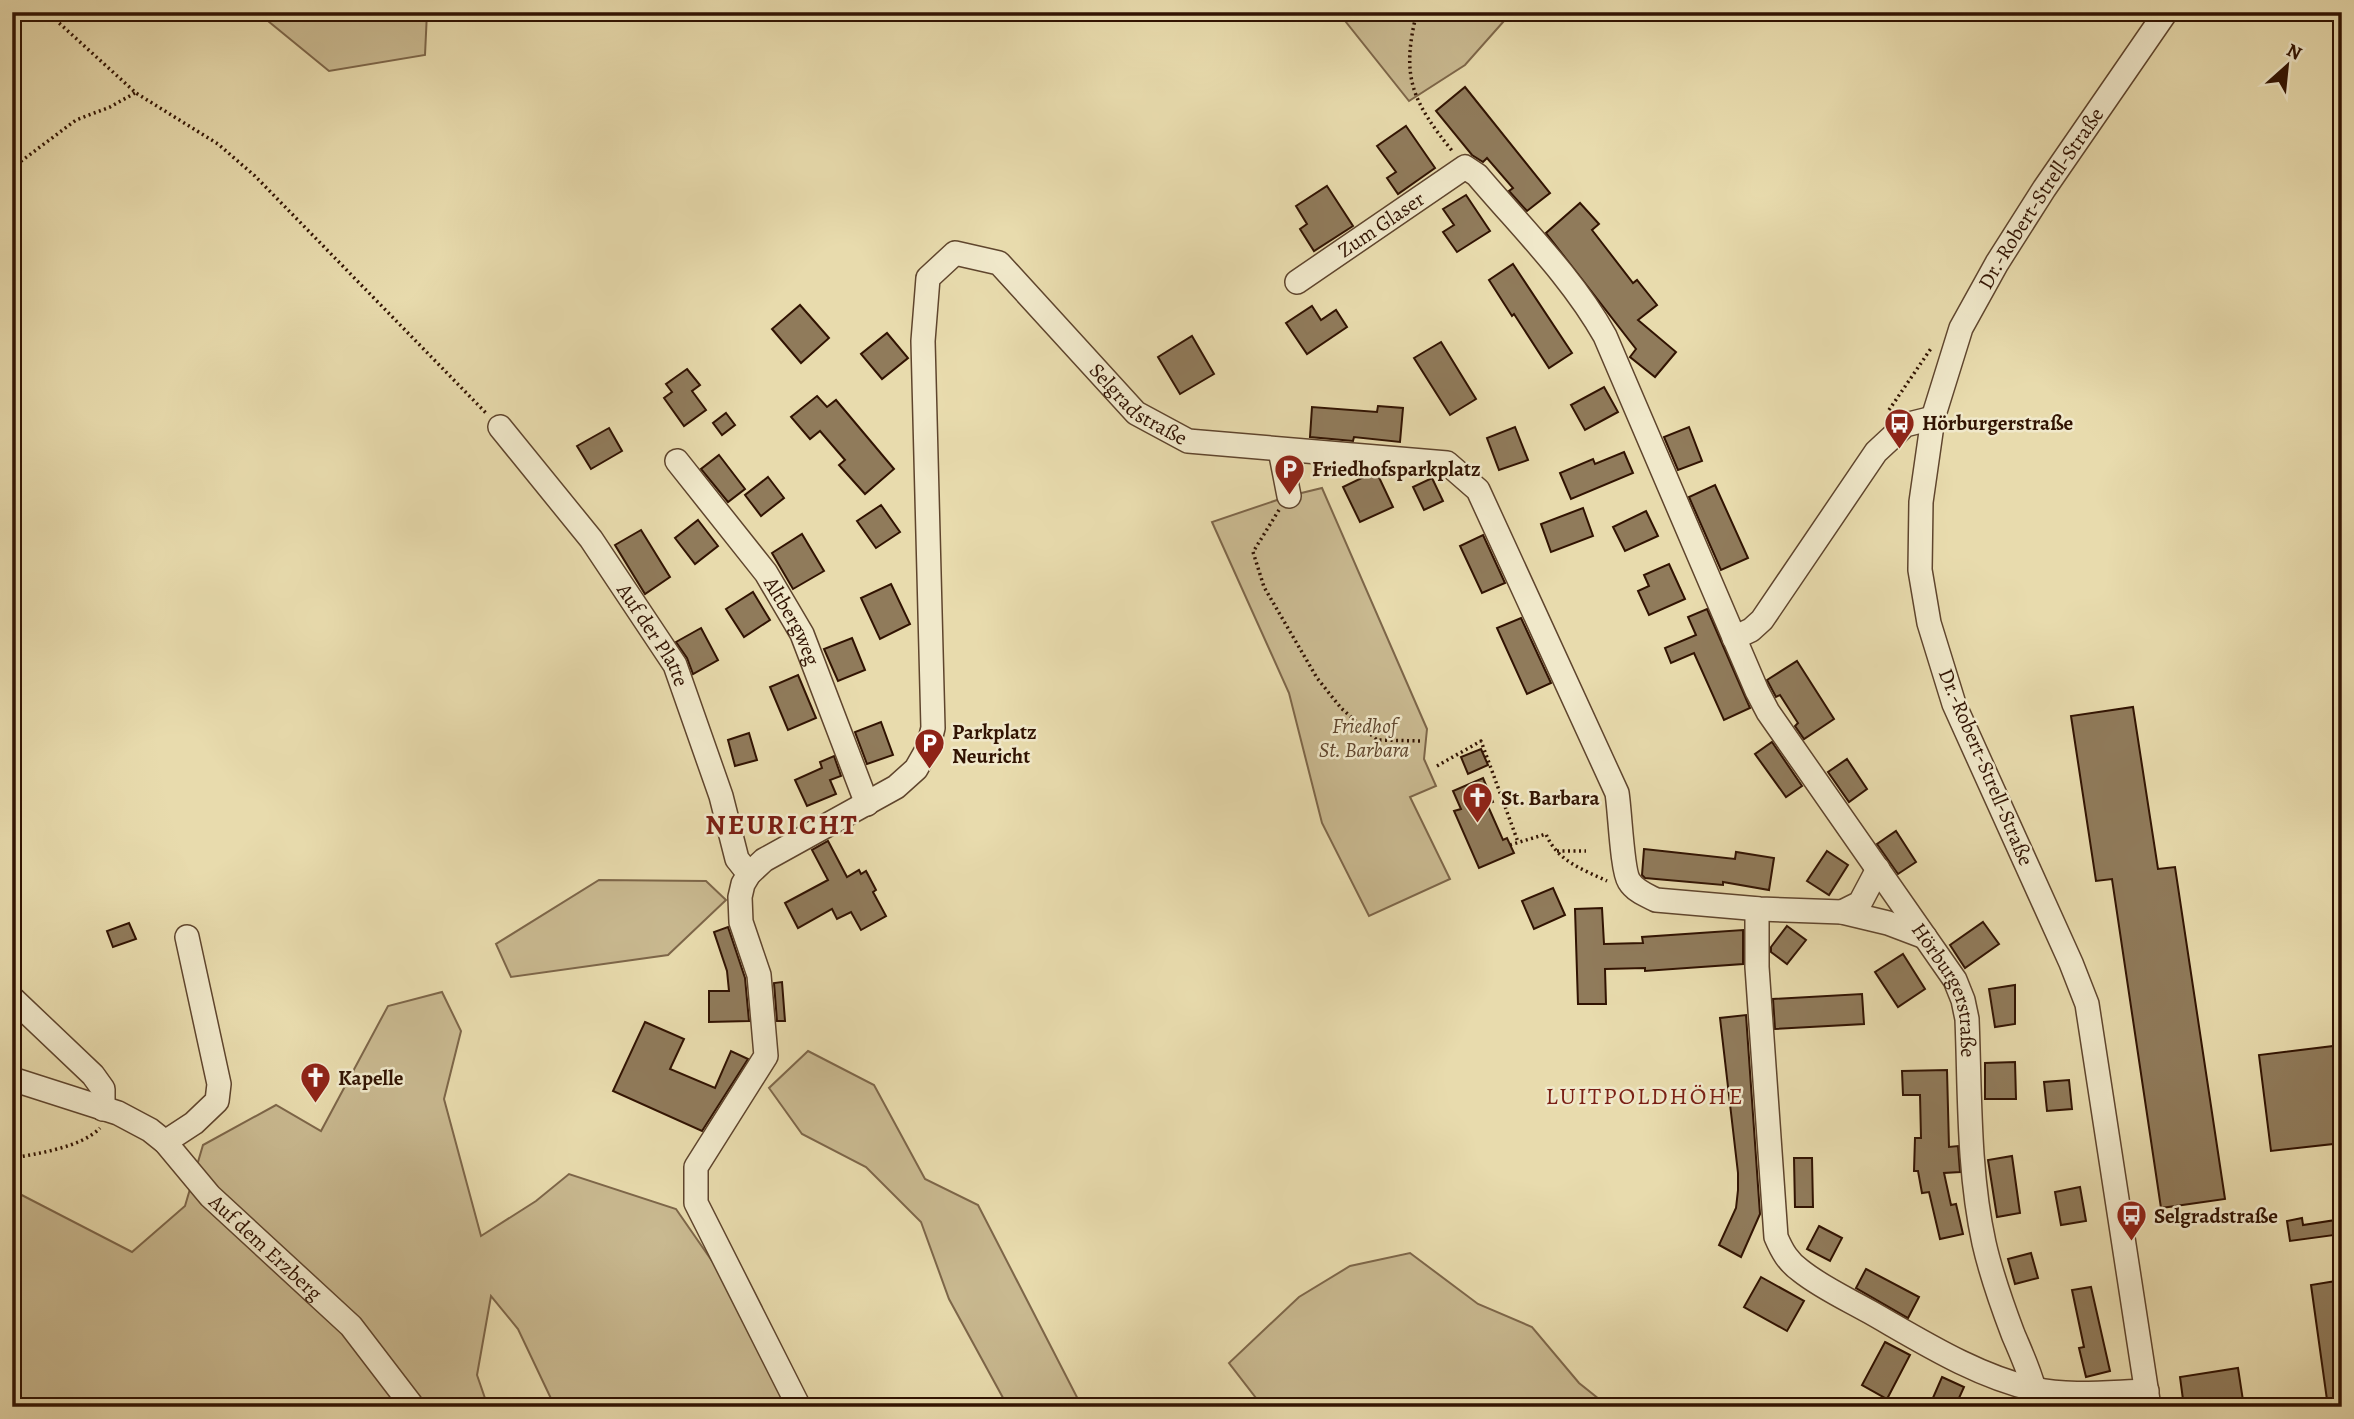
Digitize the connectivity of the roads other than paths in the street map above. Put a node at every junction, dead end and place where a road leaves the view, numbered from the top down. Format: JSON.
{"nodes":[{"id":1,"x":2166,"y":12,"type":"edge"},
{"id":2,"x":1465,"y":167,"type":"joint"},
{"id":3,"x":1297,"y":282,"type":"dead end"},
{"id":4,"x":1933,"y":418,"type":"junction"},
{"id":5,"x":500,"y":427,"type":"road end"},
{"id":6,"x":1280,"y":450,"type":"junction"},
{"id":7,"x":677,"y":461,"type":"dead end"},
{"id":8,"x":1289,"y":496,"type":"road end"},
{"id":9,"x":1734,"y":638,"type":"junction"},
{"id":10,"x":867,"y":804,"type":"junction"},
{"id":11,"x":1878,"y":869,"type":"junction"},
{"id":12,"x":749,"y":874,"type":"junction"},
{"id":13,"x":1757,"y":909,"type":"junction"},
{"id":14,"x":1842,"y":912,"type":"junction"},
{"id":15,"x":187,"y":937,"type":"dead end"},
{"id":16,"x":1925,"y":937,"type":"junction"},
{"id":17,"x":12,"y":998,"type":"edge"},
{"id":18,"x":12,"y":1079,"type":"edge"},
{"id":19,"x":106,"y":1109,"type":"junction"},
{"id":20,"x":165,"y":1142,"type":"junction"},
{"id":21,"x":2034,"y":1389,"type":"junction"},
{"id":22,"x":2148,"y":1399,"type":"edge"},
{"id":23,"x":413,"y":1407,"type":"edge"},
{"id":24,"x":799,"y":1407,"type":"edge"}],
"edges":[{"from":1,"to":4,"type":"street","name":"Dr.-Robert-Strell-Straße"},
{"from":2,"to":3,"type":"street","name":"Zum Glaser"},
{"from":2,"to":9,"type":"street","name":"Hörburgerstraße"},
{"from":4,"to":9,"type":"street"},
{"from":4,"to":22,"type":"street","name":"Dr.-Robert-Strell-Straße"},
{"from":5,"to":12,"type":"street","name":"Auf der Platte"},
{"from":6,"to":8,"type":"street"},
{"from":6,"to":10,"type":"street","name":"Selgradstraße"},
{"from":6,"to":13,"type":"street","name":"Selgradstraße"},
{"from":7,"to":10,"type":"street","name":"Altbergweg"},
{"from":9,"to":11,"type":"street","name":"Hörburgerstraße"},
{"from":10,"to":12,"type":"street"},
{"from":11,"to":14,"type":"street"},
{"from":11,"to":16,"type":"street","name":"Hörburgerstraße"},
{"from":12,"to":24,"type":"street"},
{"from":13,"to":14,"type":"street","name":"Selgradstraße"},
{"from":13,"to":21,"type":"street"},
{"from":14,"to":16,"type":"street","name":"Selgradstraße"},
{"from":15,"to":20,"type":"street"},
{"from":16,"to":21,"type":"street","name":"Hörburgerstraße"},
{"from":17,"to":19,"type":"street"},
{"from":18,"to":19,"type":"street","name":"Auf dem Erzberg"},
{"from":19,"to":20,"type":"street","name":"Auf dem Erzberg"},
{"from":20,"to":23,"type":"street","name":"Auf dem Erzberg"},
{"from":21,"to":22,"type":"street"}]}
